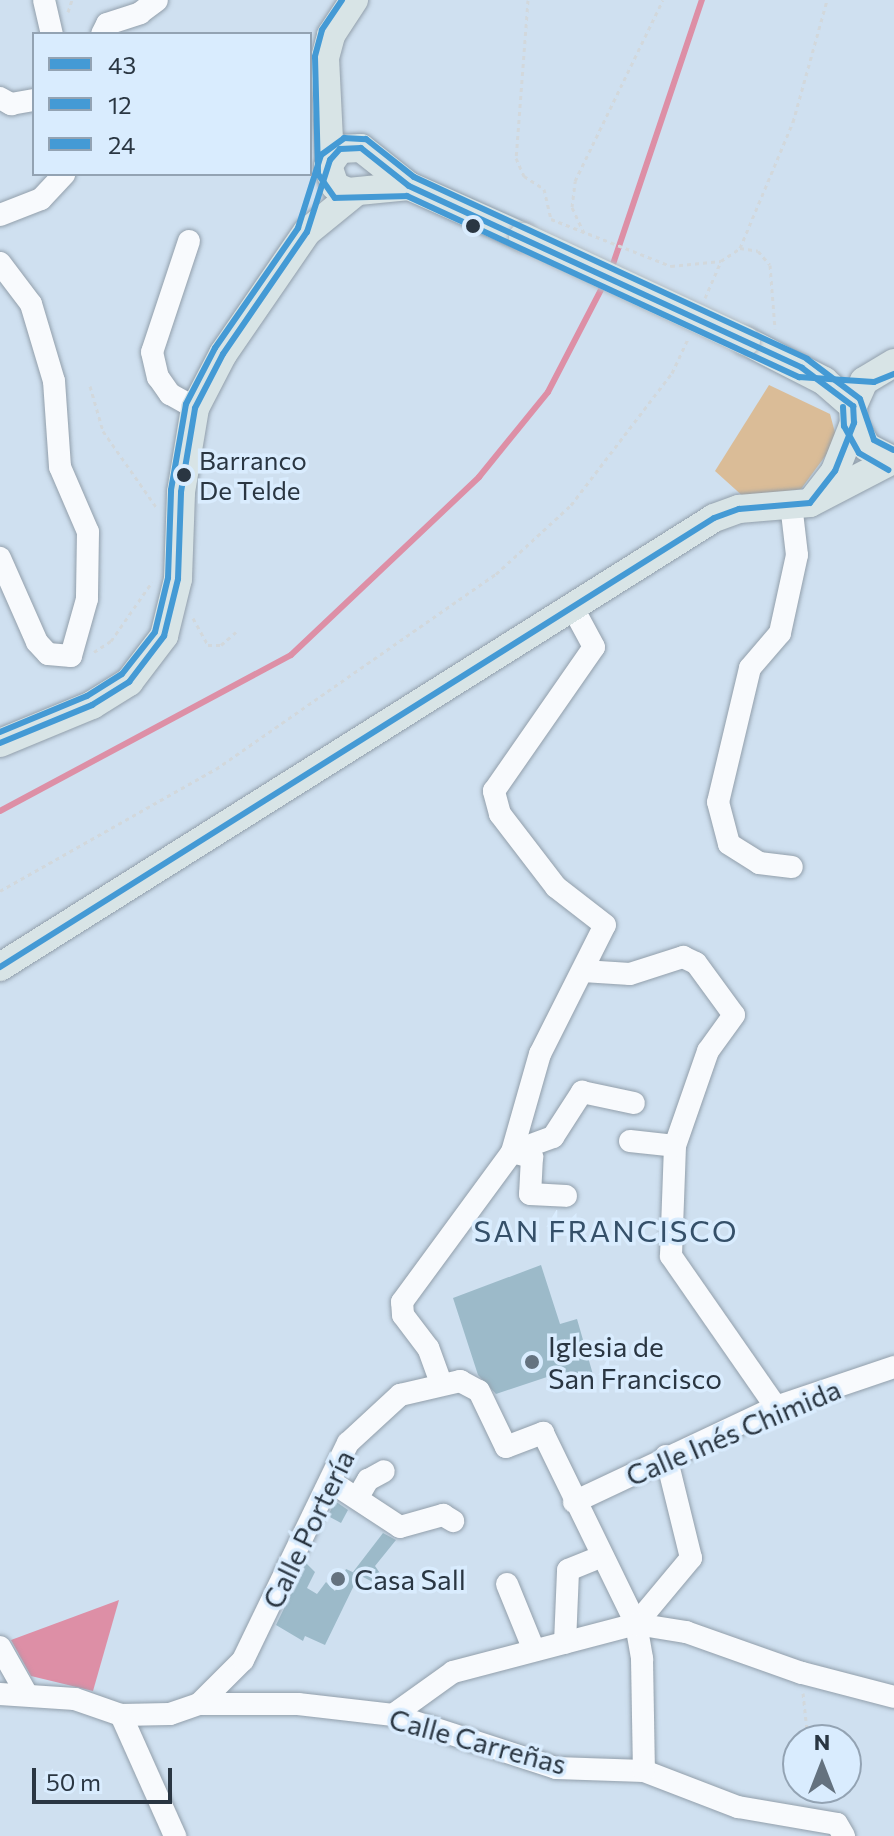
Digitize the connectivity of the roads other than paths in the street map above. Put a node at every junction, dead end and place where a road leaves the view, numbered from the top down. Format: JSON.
{"nodes":[{"id":1,"x":44,"y":0,"type":"edge"},
{"id":2,"x":157,"y":0,"type":"edge"},
{"id":3,"x":354,"y":0,"type":"edge"},
{"id":4,"x":52,"y":32,"type":"edge"},
{"id":5,"x":103,"y":32,"type":"edge"},
{"id":6,"x":327,"y":87,"type":"junction"},
{"id":7,"x":0,"y":98,"type":"edge"},
{"id":8,"x":32,"y":100,"type":"edge"},
{"id":9,"x":366,"y":153,"type":"junction"},
{"id":10,"x":329,"y":166,"type":"junction"},
{"id":11,"x":62,"y":176,"type":"edge"},
{"id":12,"x":409,"y":186,"type":"junction"},
{"id":13,"x":360,"y":191,"type":"junction"},
{"id":14,"x":0,"y":215,"type":"edge"},
{"id":15,"x":307,"y":232,"type":"junction"},
{"id":16,"x":189,"y":241,"type":"dead end"},
{"id":17,"x":0,"y":263,"type":"edge"},
{"id":18,"x":884,"y":367,"type":"edge"},
{"id":19,"x":802,"y":368,"type":"junction"},
{"id":20,"x":195,"y":408,"type":"junction"},
{"id":21,"x":854,"y":414,"type":"junction"},
{"id":22,"x":893,"y":461,"type":"edge"},
{"id":23,"x":801,"y":504,"type":"junction"},
{"id":24,"x":0,"y":558,"type":"edge"},
{"id":25,"x":574,"y":610,"type":"junction"},
{"id":26,"x":0,"y":743,"type":"edge"},
{"id":27,"x":792,"y":867,"type":"dead end"},
{"id":28,"x":0,"y":967,"type":"edge"},
{"id":29,"x":583,"y":971,"type":"junction"},
{"id":30,"x":634,"y":1103,"type":"dead end"},
{"id":31,"x":630,"y":1141,"type":"dead end"},
{"id":32,"x":675,"y":1146,"type":"junction"},
{"id":33,"x":512,"y":1152,"type":"junction"},
{"id":34,"x":566,"y":1196,"type":"dead end"},
{"id":35,"x":894,"y":1367,"type":"edge"},
{"id":36,"x":441,"y":1383,"type":"junction"},
{"id":37,"x":776,"y":1407,"type":"junction"},
{"id":38,"x":666,"y":1456,"type":"junction"},
{"id":39,"x":384,"y":1471,"type":"dead end"},
{"id":40,"x":333,"y":1483,"type":"junction"},
{"id":41,"x":358,"y":1497,"type":"junction"},
{"id":42,"x":574,"y":1502,"type":"junction"},
{"id":43,"x":453,"y":1521,"type":"dead end"},
{"id":44,"x":600,"y":1557,"type":"junction"},
{"id":45,"x":507,"y":1584,"type":"dead end"},
{"id":46,"x":636,"y":1624,"type":"junction"},
{"id":47,"x":565,"y":1643,"type":"junction"},
{"id":48,"x":0,"y":1647,"type":"edge"},
{"id":49,"x":534,"y":1650,"type":"junction"},
{"id":50,"x":26,"y":1693,"type":"junction"},
{"id":51,"x":0,"y":1694,"type":"edge"},
{"id":52,"x":894,"y":1697,"type":"edge"},
{"id":53,"x":199,"y":1704,"type":"junction"},
{"id":54,"x":121,"y":1715,"type":"junction"},
{"id":55,"x":393,"y":1715,"type":"junction"},
{"id":56,"x":644,"y":1771,"type":"junction"},
{"id":57,"x":841,"y":1830,"type":"edge"},
{"id":58,"x":175,"y":1836,"type":"edge"}],
"edges":[{"from":1,"to":4,"type":"street"},
{"from":2,"to":5,"type":"street"},
{"from":3,"to":6,"type":"main road"},
{"from":6,"to":9,"type":"main road"},
{"from":6,"to":10,"type":"main road"},
{"from":7,"to":8,"type":"street"},
{"from":9,"to":10,"type":"main road"},
{"from":9,"to":12,"type":"main road"},
{"from":9,"to":13,"type":"main road"},
{"from":10,"to":13,"type":"main road"},
{"from":10,"to":15,"type":"main road"},
{"from":11,"to":14,"type":"street"},
{"from":12,"to":13,"type":"main road"},
{"from":12,"to":19,"type":"main road","bridge":true},
{"from":13,"to":15,"type":"main road"},
{"from":15,"to":20,"type":"main road"},
{"from":16,"to":20,"type":"street"},
{"from":17,"to":24,"type":"street"},
{"from":18,"to":19,"type":"main road"},
{"from":18,"to":21,"type":"main road"},
{"from":19,"to":21,"type":"main road"},
{"from":20,"to":26,"type":"main road"},
{"from":21,"to":22,"type":"main road"},
{"from":21,"to":23,"type":"main road"},
{"from":22,"to":23,"type":"main road"},
{"from":23,"to":25,"type":"main road"},
{"from":23,"to":27,"type":"street"},
{"from":25,"to":28,"type":"main road"},
{"from":25,"to":29,"type":"street"},
{"from":29,"to":32,"type":"street"},
{"from":29,"to":33,"type":"street"},
{"from":30,"to":33,"type":"street"},
{"from":31,"to":32,"type":"street"},
{"from":32,"to":37,"type":"street"},
{"from":33,"to":34,"type":"street"},
{"from":33,"to":36,"type":"street"},
{"from":35,"to":37,"type":"street","name":"Calle Inés Chimida"},
{"from":36,"to":40,"type":"street","name":"Calle Portería"},
{"from":36,"to":42,"type":"street"},
{"from":37,"to":38,"type":"street","name":"Calle Inés Chimida"},
{"from":38,"to":42,"type":"street","name":"Calle Inés Chimida"},
{"from":38,"to":46,"type":"street"},
{"from":39,"to":41,"type":"street"},
{"from":40,"to":41,"type":"street"},
{"from":40,"to":53,"type":"street","name":"Calle Portería"},
{"from":41,"to":43,"type":"street"},
{"from":42,"to":44,"type":"street"},
{"from":44,"to":46,"type":"street"},
{"from":44,"to":47,"type":"street"},
{"from":45,"to":49,"type":"street"},
{"from":46,"to":47,"type":"street"},
{"from":46,"to":52,"type":"street"},
{"from":46,"to":56,"type":"street"},
{"from":47,"to":49,"type":"street"},
{"from":48,"to":50,"type":"street"},
{"from":49,"to":55,"type":"street"},
{"from":50,"to":51,"type":"street"},
{"from":50,"to":54,"type":"street"},
{"from":53,"to":54,"type":"street","name":"Calle Carreñas"},
{"from":53,"to":55,"type":"street","name":"Calle Carreñas"},
{"from":54,"to":58,"type":"street"},
{"from":55,"to":56,"type":"street","name":"Calle Carreñas"},
{"from":56,"to":57,"type":"street","name":"Calle Carreñas"}]}
